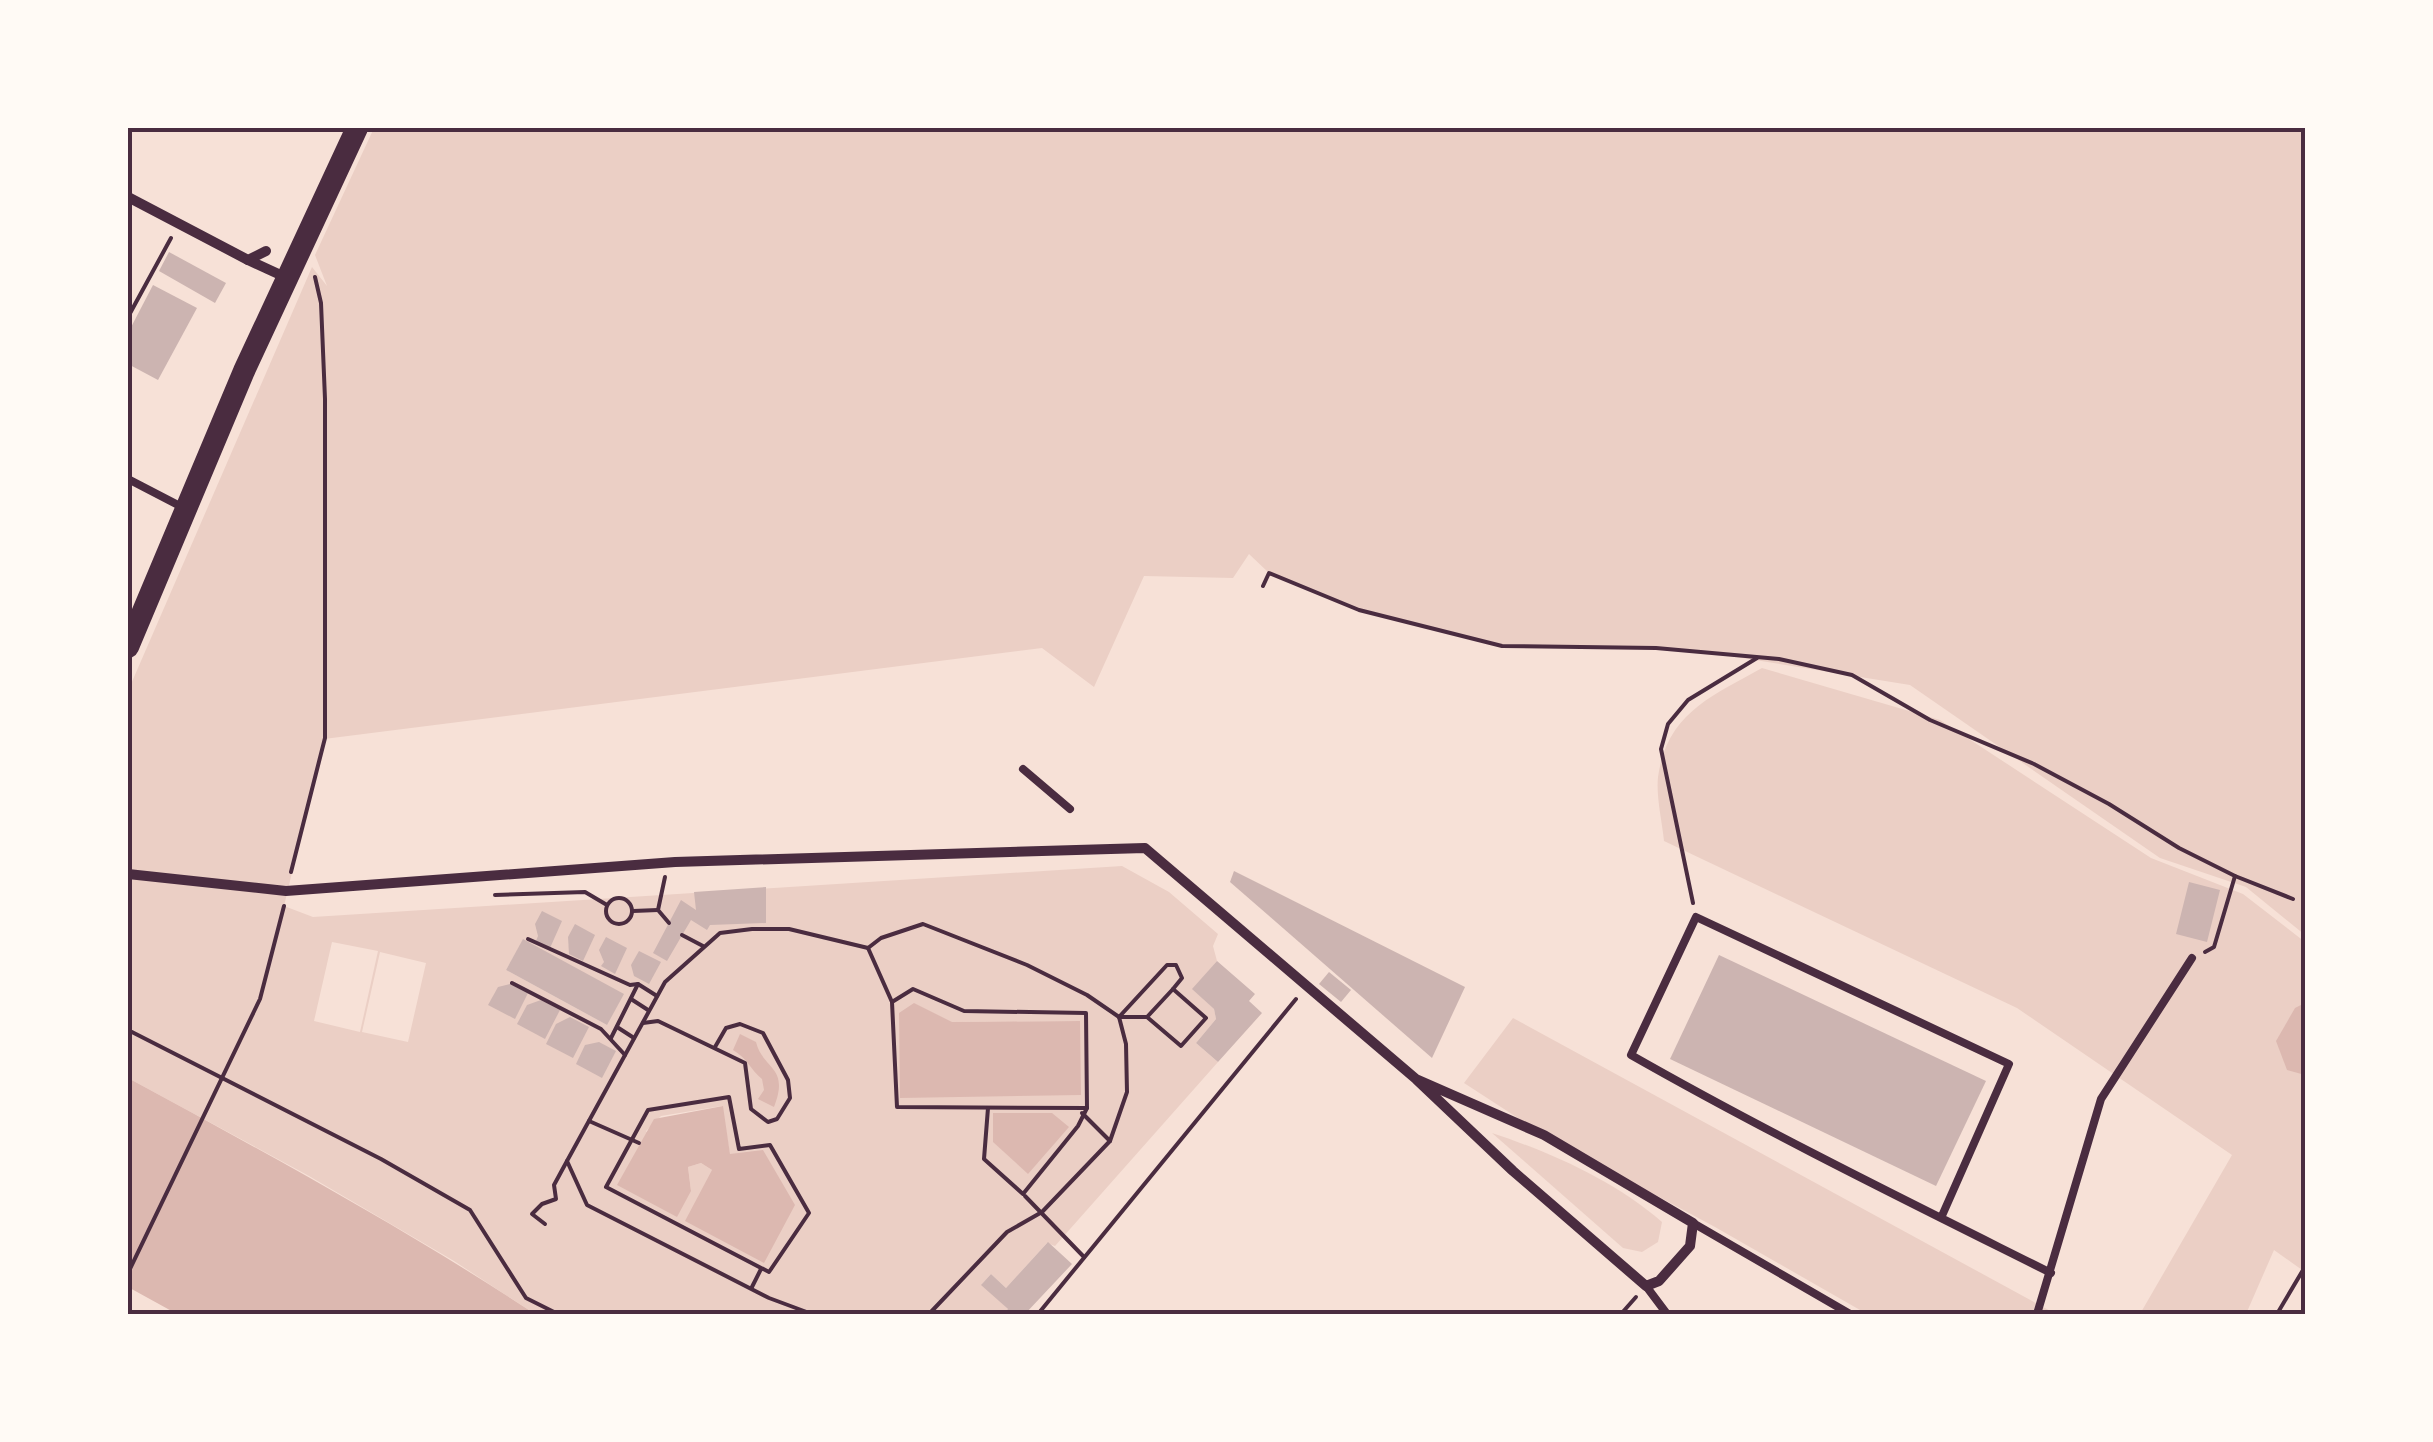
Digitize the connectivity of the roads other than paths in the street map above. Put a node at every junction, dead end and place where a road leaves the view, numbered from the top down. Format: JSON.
{"nodes":[{"id":1,"x":357,"y":128,"type":"edge"},
{"id":2,"x":128,"y":196,"type":"edge"},
{"id":3,"x":266,"y":251,"type":"dead end"},
{"id":4,"x":248,"y":260,"type":"junction"},
{"id":5,"x":291,"y":267,"type":"junction"},
{"id":6,"x":128,"y":479,"type":"edge"},
{"id":7,"x":186,"y":509,"type":"junction"},
{"id":8,"x":128,"y":647,"type":"edge"},
{"id":9,"x":1023,"y":769,"type":"dead end"},
{"id":10,"x":1070,"y":809,"type":"dead end"},
{"id":11,"x":128,"y":874,"type":"edge"},
{"id":12,"x":2192,"y":958,"type":"road end"},
{"id":13,"x":1416,"y":1079,"type":"junction"},
{"id":14,"x":1941,"y":1218,"type":"junction"},
{"id":15,"x":1693,"y":1223,"type":"junction"},
{"id":16,"x":2051,"y":1273,"type":"junction"},
{"id":17,"x":1646,"y":1286,"type":"junction"},
{"id":18,"x":1666,"y":1314,"type":"edge"},
{"id":19,"x":1850,"y":1314,"type":"edge"},
{"id":20,"x":2038,"y":1314,"type":"edge"}],
"edges":[{"from":1,"to":5,"type":"main road"},
{"from":2,"to":4,"type":"street"},
{"from":3,"to":4,"type":"street"},
{"from":4,"to":5,"type":"street"},
{"from":5,"to":7,"type":"main road"},
{"from":6,"to":7,"type":"lane"},
{"from":7,"to":8,"type":"main road"},
{"from":9,"to":10,"type":"lane"},
{"from":11,"to":13,"type":"street"},
{"from":12,"to":16,"type":"lane"},
{"from":13,"to":15,"type":"street"},
{"from":13,"to":17,"type":"street"},
{"from":14,"to":14,"type":"lane"},
{"from":14,"to":16,"type":"lane"},
{"from":15,"to":17,"type":"street"},
{"from":15,"to":19,"type":"lane"},
{"from":16,"to":20,"type":"lane"},
{"from":17,"to":18,"type":"lane"}]}
